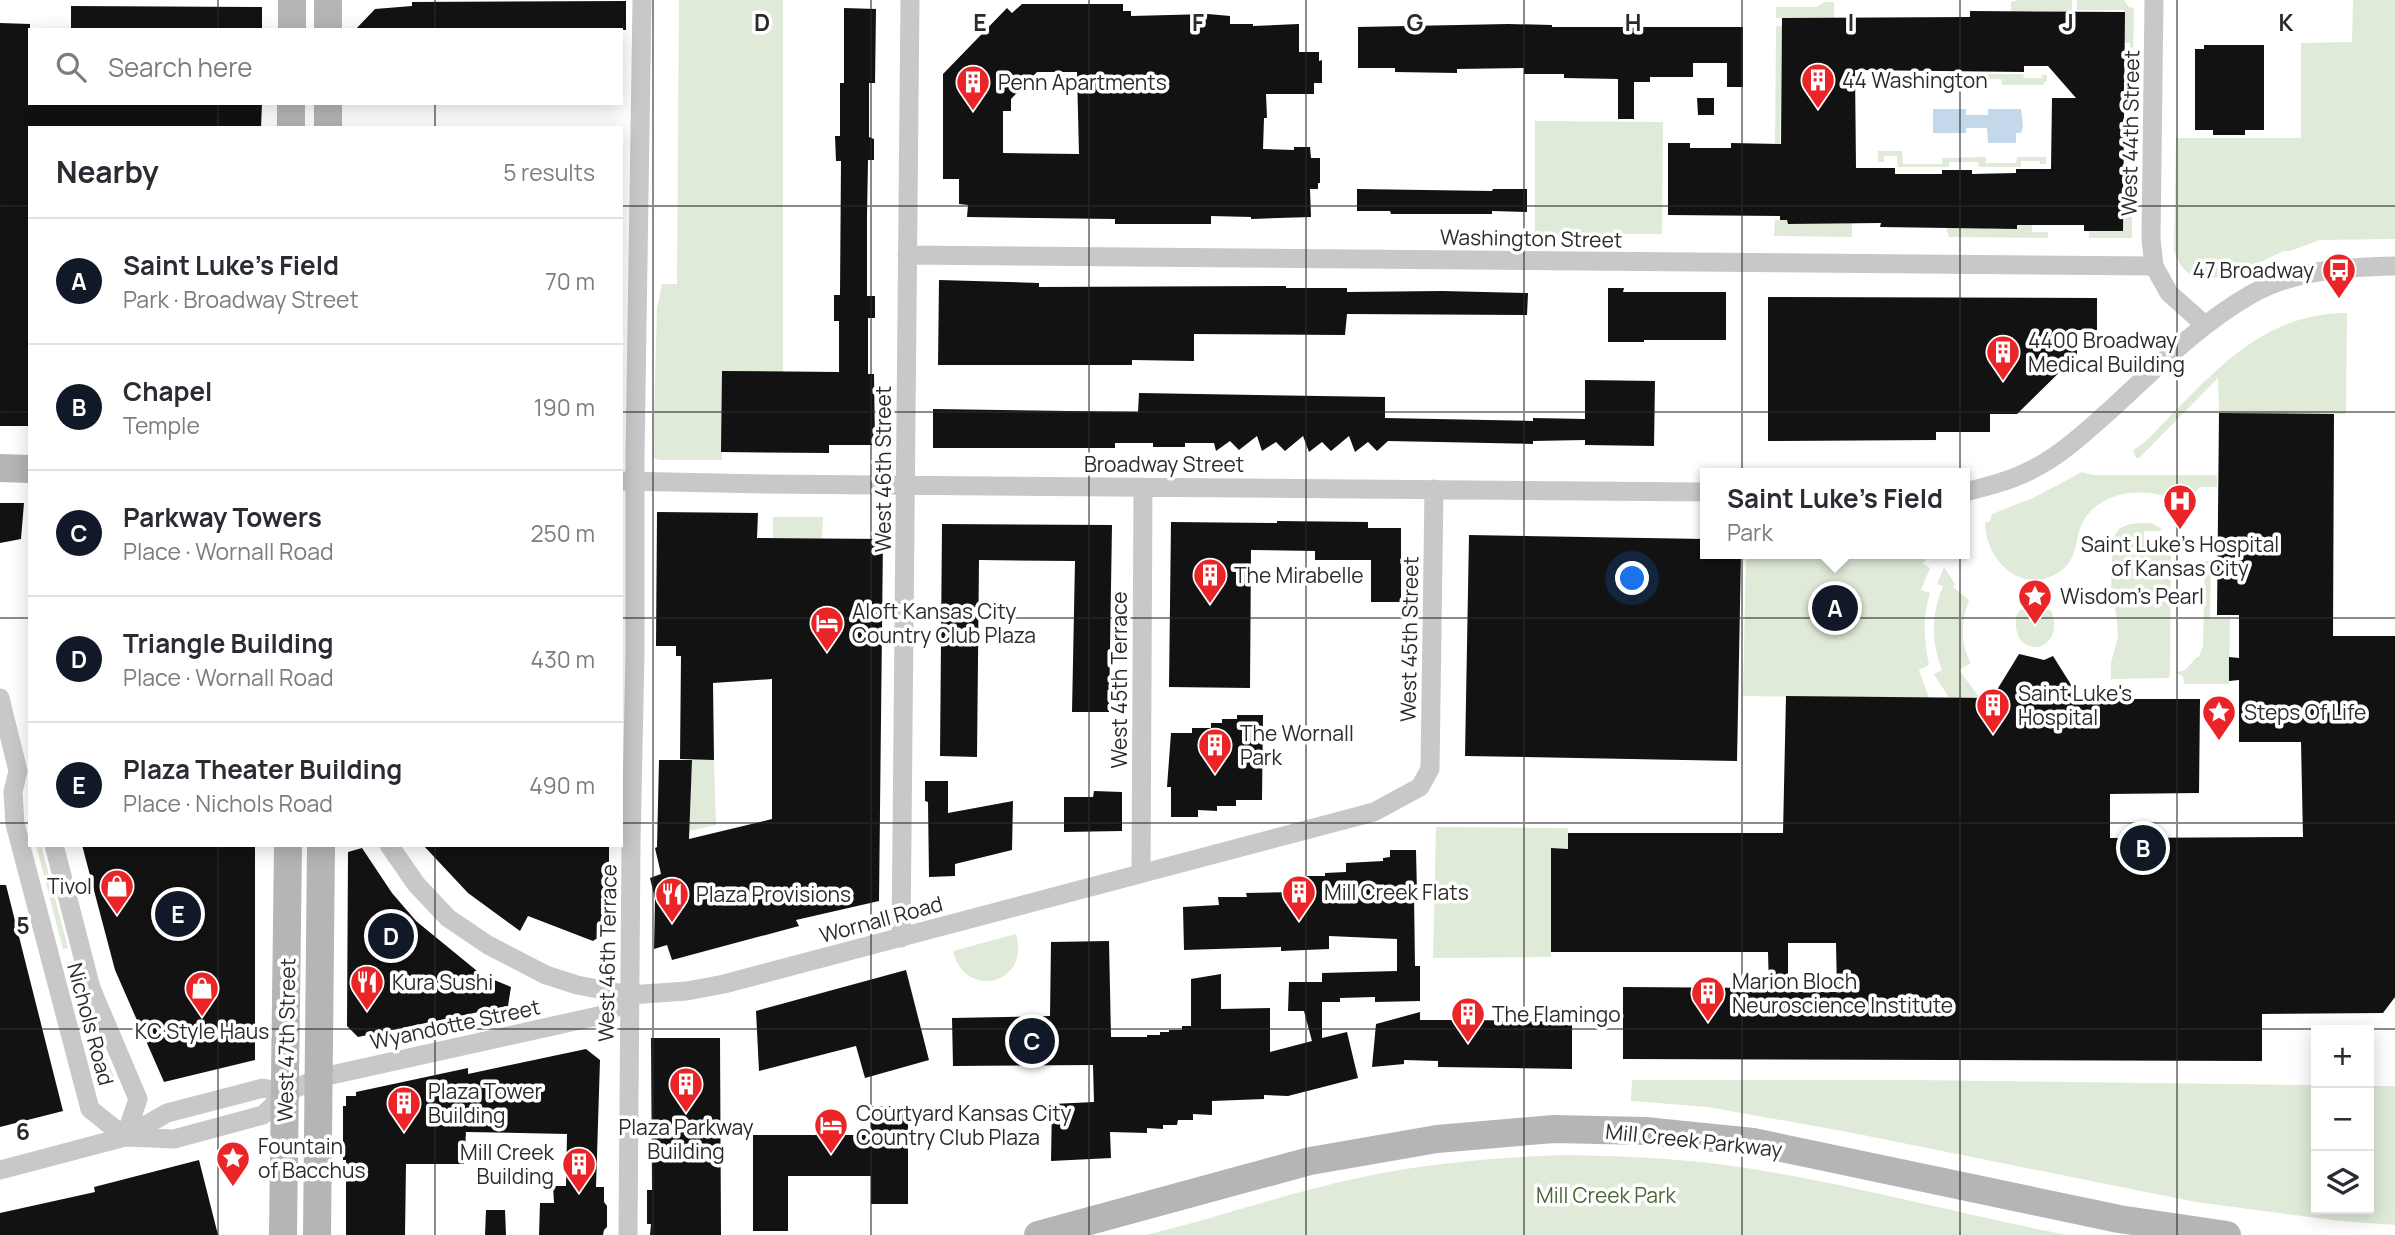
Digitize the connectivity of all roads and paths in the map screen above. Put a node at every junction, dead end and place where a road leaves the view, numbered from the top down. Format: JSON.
{"nodes":[{"id":1,"x":292,"y":0,"type":"edge"},
{"id":2,"x":328,"y":0,"type":"edge"},
{"id":3,"x":642,"y":0,"type":"edge"},
{"id":4,"x":910,"y":0,"type":"edge"},
{"id":5,"x":2154,"y":0,"type":"edge"},
{"id":6,"x":292,"y":28,"type":"edge"},
{"id":7,"x":328,"y":28,"type":"edge"},
{"id":8,"x":291,"y":105,"type":"edge"},
{"id":9,"x":328,"y":105,"type":"edge"},
{"id":10,"x":291,"y":126,"type":"edge"},
{"id":11,"x":328,"y":126,"type":"edge"},
{"id":12,"x":907,"y":255,"type":"junction"},
{"id":13,"x":2154,"y":266,"type":"junction"},
{"id":14,"x":2395,"y":266,"type":"edge"},
{"id":15,"x":2205,"y":325,"type":"junction"},
{"id":16,"x":0,"y":468,"type":"edge"},
{"id":17,"x":28,"y":469,"type":"edge"},
{"id":18,"x":628,"y":481,"type":"edge"},
{"id":19,"x":906,"y":485,"type":"junction"},
{"id":20,"x":1143,"y":487,"type":"junction"},
{"id":21,"x":1434,"y":489,"type":"junction"},
{"id":22,"x":1970,"y":491,"type":"edge"},
{"id":23,"x":1700,"y":492,"type":"edge"},
{"id":24,"x":0,"y":698,"type":"edge"},
{"id":25,"x":19,"y":775,"type":"edge"},
{"id":26,"x":1420,"y":787,"type":"joint"},
{"id":27,"x":55,"y":847,"type":"edge"},
{"id":28,"x":288,"y":847,"type":"edge"},
{"id":29,"x":321,"y":847,"type":"edge"},
{"id":30,"x":390,"y":847,"type":"edge"},
{"id":31,"x":1141,"y":873,"type":"junction"},
{"id":32,"x":901,"y":938,"type":"junction"},
{"id":33,"x":629,"y":995,"type":"junction"},
{"id":34,"x":318,"y":1078,"type":"junction"},
{"id":35,"x":286,"y":1093,"type":"junction"},
{"id":36,"x":125,"y":1137,"type":"junction"},
{"id":37,"x":0,"y":1170,"type":"edge"},
{"id":38,"x":283,"y":1235,"type":"edge"},
{"id":39,"x":317,"y":1235,"type":"edge"},
{"id":40,"x":628,"y":1235,"type":"edge"},
{"id":41,"x":1038,"y":1235,"type":"edge"},
{"id":42,"x":2227,"y":1235,"type":"edge"}],
"edges":[{"from":1,"to":6,"type":"main road"},
{"from":2,"to":7,"type":"main road"},
{"from":3,"to":18,"type":"street","name":"West 46th Terrace"},
{"from":4,"to":12,"type":"street","name":"West 46th Street"},
{"from":5,"to":13,"type":"street","name":"West 44th Street"},
{"from":8,"to":10,"type":"main road"},
{"from":9,"to":11,"type":"main road"},
{"from":12,"to":13,"type":"street","name":"Washington Street"},
{"from":12,"to":19,"type":"street","name":"West 46th Street"},
{"from":13,"to":15,"type":"street"},
{"from":14,"to":15,"type":"street"},
{"from":15,"to":22,"type":"street"},
{"from":16,"to":17,"type":"main road"},
{"from":18,"to":19,"type":"street","name":"Broadway Street"},
{"from":18,"to":33,"type":"street","name":"West 46th Terrace"},
{"from":19,"to":20,"type":"street","name":"Broadway Street"},
{"from":19,"to":32,"type":"street","name":"West 46th Street"},
{"from":20,"to":21,"type":"street","name":"Broadway Street"},
{"from":20,"to":31,"type":"street","name":"West 45th Terrace"},
{"from":21,"to":23,"type":"street","name":"Broadway Street"},
{"from":21,"to":26,"type":"street","name":"West 45th Street"},
{"from":24,"to":25,"type":"street","name":"Nichols Road"},
{"from":25,"to":36,"type":"street","name":"Nichols Road"},
{"from":26,"to":31,"type":"street","name":"Wornall Road"},
{"from":27,"to":36,"type":"street","name":"Nichols Road"},
{"from":28,"to":35,"type":"main road","name":"West 47th Street"},
{"from":29,"to":34,"type":"main road","name":"West 47th Street"},
{"from":30,"to":33,"type":"street","name":"Wornall Road"},
{"from":31,"to":32,"type":"street","name":"Wornall Road"},
{"from":32,"to":33,"type":"street","name":"Wornall Road"},
{"from":33,"to":34,"type":"street","name":"Wyandotte Street"},
{"from":33,"to":40,"type":"street","name":"West 46th Terrace"},
{"from":34,"to":35,"type":"street","name":"Wyandotte Street"},
{"from":34,"to":39,"type":"main road","name":"West 47th Street"},
{"from":35,"to":36,"type":"street","name":"Wyandotte Street"},
{"from":35,"to":36,"type":"street","name":"Wyandotte Street"},
{"from":35,"to":38,"type":"main road","name":"West 47th Street"},
{"from":36,"to":37,"type":"street","name":"Wyandotte Street"},
{"from":41,"to":42,"type":"main road","name":"Mill Creek Parkway"}]}
